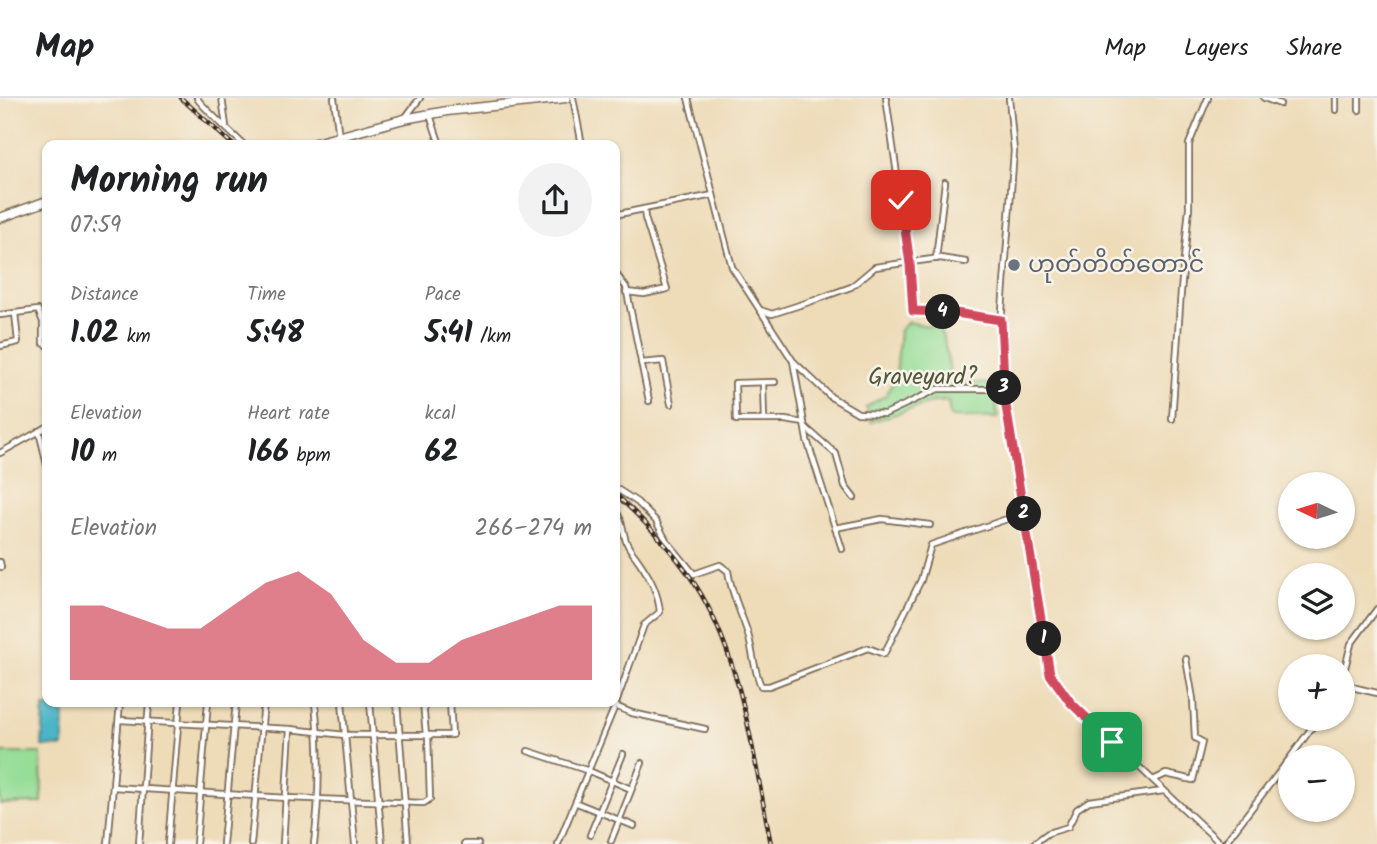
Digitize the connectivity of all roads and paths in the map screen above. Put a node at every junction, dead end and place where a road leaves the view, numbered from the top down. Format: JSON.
{"nodes":[{"id":1,"x":197,"y":98,"type":"edge"},
{"id":2,"x":222,"y":98,"type":"edge"},
{"id":3,"x":334,"y":98,"type":"edge"},
{"id":4,"x":420,"y":98,"type":"edge"},
{"id":5,"x":566,"y":98,"type":"edge"},
{"id":6,"x":573,"y":98,"type":"edge"},
{"id":7,"x":688,"y":98,"type":"edge"},
{"id":8,"x":886,"y":98,"type":"edge"},
{"id":9,"x":1009,"y":98,"type":"edge"},
{"id":10,"x":1208,"y":98,"type":"edge"},
{"id":11,"x":1264,"y":98,"type":"edge"},
{"id":12,"x":1336,"y":98,"type":"edge"},
{"id":13,"x":1359,"y":98,"type":"edge"},
{"id":14,"x":1273,"y":100,"type":"edge"},
{"id":15,"x":1280,"y":104,"type":"dead end"},
{"id":16,"x":1336,"y":110,"type":"dead end"},
{"id":17,"x":1359,"y":110,"type":"dead end"},
{"id":18,"x":429,"y":114,"type":"junction"},
{"id":19,"x":404,"y":119,"type":"junction"},
{"id":20,"x":226,"y":127,"type":"junction"},
{"id":21,"x":239,"y":140,"type":"edge"},
{"id":22,"x":339,"y":140,"type":"edge"},
{"id":23,"x":345,"y":140,"type":"edge"},
{"id":24,"x":438,"y":140,"type":"edge"},
{"id":25,"x":581,"y":140,"type":"edge"},
{"id":26,"x":945,"y":182,"type":"dead end"},
{"id":27,"x":713,"y":195,"type":"junction"},
{"id":28,"x":42,"y":203,"type":"edge"},
{"id":29,"x":644,"y":209,"type":"junction"},
{"id":30,"x":620,"y":214,"type":"edge"},
{"id":31,"x":0,"y":218,"type":"edge"},
{"id":32,"x":936,"y":259,"type":"junction"},
{"id":33,"x":966,"y":262,"type":"dead end"},
{"id":34,"x":910,"y":264,"type":"junction"},
{"id":35,"x":620,"y":278,"type":"edge"},
{"id":36,"x":626,"y":292,"type":"junction"},
{"id":37,"x":759,"y":310,"type":"junction"},
{"id":38,"x":16,"y":313,"type":"junction"},
{"id":39,"x":0,"y":315,"type":"edge"},
{"id":40,"x":42,"y":317,"type":"edge"},
{"id":41,"x":1001,"y":320,"type":"junction"},
{"id":42,"x":0,"y":346,"type":"edge"},
{"id":43,"x":793,"y":361,"type":"junction"},
{"id":44,"x":641,"y":363,"type":"junction"},
{"id":45,"x":775,"y":382,"type":"dead end"},
{"id":46,"x":763,"y":383,"type":"junction"},
{"id":47,"x":1004,"y":389,"type":"junction"},
{"id":48,"x":649,"y":401,"type":"dead end"},
{"id":49,"x":671,"y":404,"type":"dead end"},
{"id":50,"x":1172,"y":419,"type":"dead end"},
{"id":51,"x":764,"y":420,"type":"junction"},
{"id":52,"x":804,"y":425,"type":"junction"},
{"id":53,"x":42,"y":430,"type":"edge"},
{"id":54,"x":39,"y":431,"type":"junction"},
{"id":55,"x":42,"y":444,"type":"edge"},
{"id":56,"x":0,"y":453,"type":"edge"},
{"id":57,"x":620,"y":491,"type":"edge"},
{"id":58,"x":854,"y":498,"type":"dead end"},
{"id":59,"x":1023,"y":509,"type":"junction"},
{"id":60,"x":620,"y":522,"type":"edge"},
{"id":61,"x":930,"y":525,"type":"dead end"},
{"id":62,"x":835,"y":528,"type":"junction"},
{"id":63,"x":842,"y":549,"type":"dead end"},
{"id":64,"x":1377,"y":609,"type":"edge"},
{"id":65,"x":1186,"y":659,"type":"dead end"},
{"id":66,"x":620,"y":692,"type":"edge"},
{"id":67,"x":1377,"y":693,"type":"edge"},
{"id":68,"x":120,"y":707,"type":"edge"},
{"id":69,"x":148,"y":707,"type":"edge"},
{"id":70,"x":180,"y":707,"type":"edge"},
{"id":71,"x":208,"y":707,"type":"edge"},
{"id":72,"x":236,"y":707,"type":"edge"},
{"id":73,"x":263,"y":707,"type":"edge"},
{"id":74,"x":315,"y":707,"type":"edge"},
{"id":75,"x":342,"y":707,"type":"edge"},
{"id":76,"x":370,"y":707,"type":"edge"},
{"id":77,"x":397,"y":707,"type":"edge"},
{"id":78,"x":424,"y":707,"type":"edge"},
{"id":79,"x":450,"y":707,"type":"edge"},
{"id":80,"x":615,"y":707,"type":"edge"},
{"id":81,"x":617,"y":707,"type":"edge"},
{"id":82,"x":119,"y":720,"type":"junction"},
{"id":83,"x":147,"y":721,"type":"junction"},
{"id":84,"x":178,"y":723,"type":"junction"},
{"id":85,"x":206,"y":725,"type":"junction"},
{"id":86,"x":234,"y":727,"type":"junction"},
{"id":87,"x":261,"y":728,"type":"junction"},
{"id":88,"x":290,"y":729,"type":"junction"},
{"id":89,"x":705,"y":729,"type":"dead end"},
{"id":90,"x":318,"y":733,"type":"junction"},
{"id":91,"x":373,"y":734,"type":"junction"},
{"id":92,"x":345,"y":735,"type":"junction"},
{"id":93,"x":400,"y":735,"type":"junction"},
{"id":94,"x":427,"y":735,"type":"junction"},
{"id":95,"x":528,"y":751,"type":"dead end"},
{"id":96,"x":623,"y":754,"type":"dead end"},
{"id":97,"x":642,"y":762,"type":"dead end"},
{"id":98,"x":589,"y":771,"type":"junction"},
{"id":99,"x":1278,"y":773,"type":"edge"},
{"id":100,"x":613,"y":780,"type":"junction"},
{"id":101,"x":1153,"y":780,"type":"junction"},
{"id":102,"x":113,"y":787,"type":"junction"},
{"id":103,"x":143,"y":789,"type":"junction"},
{"id":104,"x":631,"y":789,"type":"junction"},
{"id":105,"x":173,"y":791,"type":"junction"},
{"id":106,"x":1165,"y":791,"type":"junction"},
{"id":107,"x":201,"y":793,"type":"junction"},
{"id":108,"x":228,"y":795,"type":"junction"},
{"id":109,"x":256,"y":796,"type":"junction"},
{"id":110,"x":287,"y":799,"type":"junction"},
{"id":111,"x":319,"y":800,"type":"junction"},
{"id":112,"x":350,"y":800,"type":"junction"},
{"id":113,"x":378,"y":802,"type":"junction"},
{"id":114,"x":406,"y":803,"type":"junction"},
{"id":115,"x":577,"y":803,"type":"junction"},
{"id":116,"x":600,"y":811,"type":"junction"},
{"id":117,"x":619,"y":819,"type":"junction"},
{"id":118,"x":634,"y":826,"type":"dead end"},
{"id":119,"x":590,"y":835,"type":"dead end"},
{"id":120,"x":611,"y":841,"type":"dead end"},
{"id":121,"x":108,"y":844,"type":"edge"},
{"id":122,"x":139,"y":844,"type":"edge"},
{"id":123,"x":168,"y":844,"type":"edge"},
{"id":124,"x":196,"y":844,"type":"edge"},
{"id":125,"x":223,"y":844,"type":"edge"},
{"id":126,"x":251,"y":844,"type":"edge"},
{"id":127,"x":283,"y":844,"type":"edge"},
{"id":128,"x":314,"y":844,"type":"edge"},
{"id":129,"x":355,"y":844,"type":"edge"},
{"id":130,"x":382,"y":844,"type":"edge"},
{"id":131,"x":408,"y":844,"type":"edge"},
{"id":132,"x":464,"y":844,"type":"edge"},
{"id":133,"x":478,"y":844,"type":"edge"},
{"id":134,"x":558,"y":844,"type":"edge"},
{"id":135,"x":1033,"y":844,"type":"edge"},
{"id":136,"x":1223,"y":844,"type":"edge"}],
"edges":[{"from":1,"to":20,"type":"street"},
{"from":2,"to":20,"type":"street"},
{"from":3,"to":22,"type":"street"},
{"from":4,"to":19,"type":"street"},
{"from":5,"to":18,"type":"highway"},
{"from":6,"to":25,"type":"street"},
{"from":7,"to":27,"type":"street"},
{"from":8,"to":34,"type":"street"},
{"from":9,"to":41,"type":"street"},
{"from":10,"to":50,"type":"street"},
{"from":11,"to":14,"type":"street"},
{"from":12,"to":16,"type":"street"},
{"from":13,"to":17,"type":"street"},
{"from":14,"to":15,"type":"street"},
{"from":18,"to":19,"type":"highway"},
{"from":18,"to":24,"type":"street"},
{"from":19,"to":23,"type":"highway"},
{"from":20,"to":21,"type":"street"},
{"from":26,"to":32,"type":"street"},
{"from":27,"to":29,"type":"street"},
{"from":27,"to":37,"type":"street"},
{"from":28,"to":31,"type":"highway"},
{"from":29,"to":30,"type":"street"},
{"from":29,"to":36,"type":"street"},
{"from":32,"to":33,"type":"street"},
{"from":32,"to":34,"type":"street"},
{"from":34,"to":37,"type":"street"},
{"from":34,"to":41,"type":"street"},
{"from":35,"to":36,"type":"street"},
{"from":36,"to":44,"type":"street"},
{"from":37,"to":43,"type":"street"},
{"from":38,"to":39,"type":"street"},
{"from":38,"to":40,"type":"street"},
{"from":38,"to":42,"type":"street"},
{"from":41,"to":47,"type":"street"},
{"from":43,"to":47,"type":"street"},
{"from":43,"to":52,"type":"street"},
{"from":44,"to":48,"type":"street"},
{"from":44,"to":49,"type":"street"},
{"from":45,"to":46,"type":"street"},
{"from":46,"to":51,"type":"street"},
{"from":46,"to":51,"type":"street"},
{"from":47,"to":59,"type":"street"},
{"from":51,"to":52,"type":"street"},
{"from":52,"to":58,"type":"street"},
{"from":52,"to":62,"type":"street"},
{"from":53,"to":54,"type":"street"},
{"from":54,"to":55,"type":"street"},
{"from":54,"to":56,"type":"street"},
{"from":57,"to":59,"type":"street"},
{"from":59,"to":101,"type":"street"},
{"from":60,"to":66,"type":"street"},
{"from":61,"to":62,"type":"street"},
{"from":62,"to":63,"type":"street"},
{"from":64,"to":67,"type":"street"},
{"from":65,"to":101,"type":"street"},
{"from":68,"to":82,"type":"street"},
{"from":69,"to":83,"type":"street"},
{"from":70,"to":84,"type":"street"},
{"from":71,"to":85,"type":"street"},
{"from":72,"to":86,"type":"street"},
{"from":73,"to":87,"type":"street"},
{"from":74,"to":90,"type":"street"},
{"from":75,"to":92,"type":"street"},
{"from":76,"to":91,"type":"street"},
{"from":77,"to":93,"type":"street"},
{"from":78,"to":94,"type":"street"},
{"from":79,"to":94,"type":"street"},
{"from":80,"to":98,"type":"street"},
{"from":81,"to":89,"type":"street"},
{"from":82,"to":83,"type":"street"},
{"from":82,"to":102,"type":"street"},
{"from":83,"to":84,"type":"street"},
{"from":83,"to":103,"type":"street"},
{"from":84,"to":85,"type":"street"},
{"from":84,"to":105,"type":"street"},
{"from":85,"to":86,"type":"street"},
{"from":85,"to":107,"type":"street"},
{"from":86,"to":87,"type":"street"},
{"from":86,"to":108,"type":"street"},
{"from":87,"to":88,"type":"street"},
{"from":87,"to":109,"type":"street"},
{"from":88,"to":90,"type":"street"},
{"from":88,"to":110,"type":"street"},
{"from":90,"to":92,"type":"street"},
{"from":90,"to":111,"type":"street"},
{"from":91,"to":92,"type":"street"},
{"from":91,"to":93,"type":"street"},
{"from":91,"to":113,"type":"street"},
{"from":92,"to":112,"type":"street"},
{"from":93,"to":94,"type":"street"},
{"from":93,"to":114,"type":"street"},
{"from":94,"to":114,"type":"street"},
{"from":95,"to":98,"type":"street"},
{"from":96,"to":100,"type":"street"},
{"from":97,"to":104,"type":"street"},
{"from":98,"to":100,"type":"street"},
{"from":98,"to":115,"type":"street"},
{"from":99,"to":136,"type":"street"},
{"from":100,"to":104,"type":"street"},
{"from":100,"to":116,"type":"street"},
{"from":101,"to":106,"type":"street"},
{"from":102,"to":103,"type":"street"},
{"from":102,"to":121,"type":"street"},
{"from":103,"to":105,"type":"street"},
{"from":103,"to":122,"type":"street"},
{"from":104,"to":117,"type":"street"},
{"from":105,"to":107,"type":"street"},
{"from":105,"to":123,"type":"street"},
{"from":106,"to":135,"type":"street"},
{"from":106,"to":136,"type":"street"},
{"from":107,"to":108,"type":"street"},
{"from":107,"to":124,"type":"street"},
{"from":108,"to":109,"type":"street"},
{"from":108,"to":125,"type":"street"},
{"from":109,"to":110,"type":"street"},
{"from":109,"to":126,"type":"street"},
{"from":110,"to":111,"type":"street"},
{"from":110,"to":127,"type":"street"},
{"from":111,"to":112,"type":"street"},
{"from":111,"to":128,"type":"street"},
{"from":112,"to":113,"type":"street"},
{"from":112,"to":129,"type":"street"},
{"from":113,"to":114,"type":"street"},
{"from":113,"to":130,"type":"street"},
{"from":114,"to":131,"type":"street"},
{"from":115,"to":116,"type":"street"},
{"from":115,"to":134,"type":"street"},
{"from":116,"to":117,"type":"street"},
{"from":116,"to":119,"type":"street"},
{"from":117,"to":118,"type":"street"},
{"from":117,"to":120,"type":"street"},
{"from":132,"to":133,"type":"street"}]}
